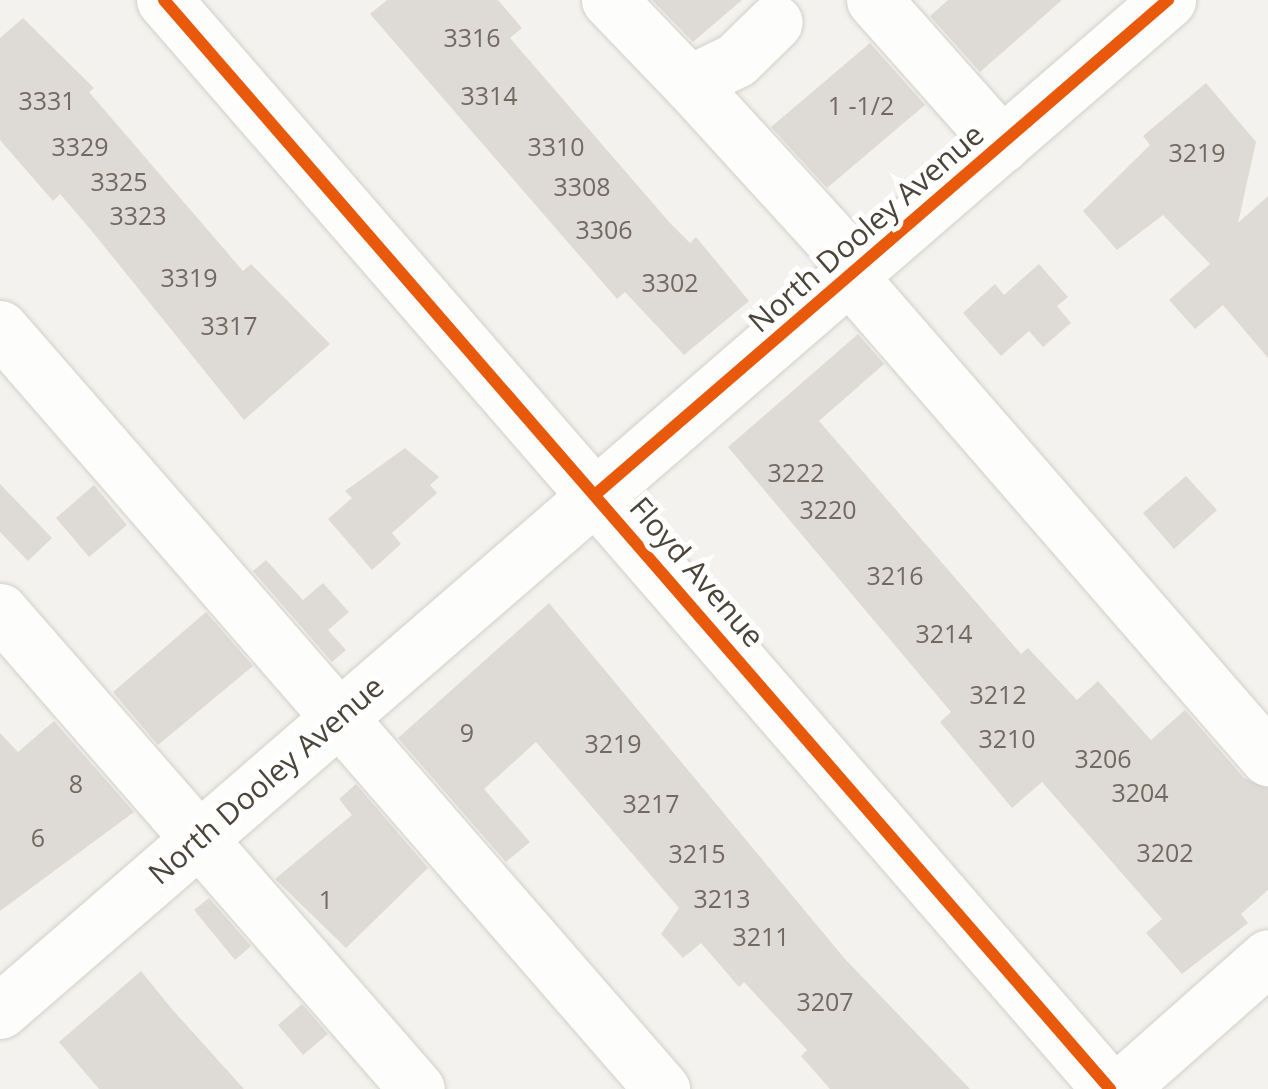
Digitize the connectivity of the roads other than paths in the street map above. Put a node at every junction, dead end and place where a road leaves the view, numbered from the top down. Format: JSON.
{"nodes":[{"id":1,"x":164,"y":0,"type":"edge"},
{"id":2,"x":609,"y":0,"type":"edge"},
{"id":3,"x":874,"y":0,"type":"edge"},
{"id":4,"x":1168,"y":0,"type":"edge"},
{"id":5,"x":775,"y":22,"type":"dead end"},
{"id":6,"x":689,"y":82,"type":"junction"},
{"id":7,"x":1002,"y":144,"type":"junction"},
{"id":8,"x":853,"y":272,"type":"junction"},
{"id":9,"x":0,"y":328,"type":"edge"},
{"id":10,"x":596,"y":494,"type":"junction"},
{"id":11,"x":0,"y":611,"type":"edge"},
{"id":12,"x":338,"y":717,"type":"junction"},
{"id":13,"x":1268,"y":758,"type":"edge"},
{"id":14,"x":200,"y":839,"type":"junction"},
{"id":15,"x":1268,"y":957,"type":"edge"},
{"id":16,"x":0,"y":1011,"type":"edge"},
{"id":17,"x":417,"y":1089,"type":"edge"},
{"id":18,"x":662,"y":1089,"type":"edge"},
{"id":19,"x":1110,"y":1089,"type":"edge"},
{"id":20,"x":1120,"y":1089,"type":"edge"}],
"edges":[{"from":1,"to":10,"type":"street","name":"Floyd Avenue"},
{"from":2,"to":6,"type":"street"},
{"from":3,"to":7,"type":"street"},
{"from":4,"to":7,"type":"street","name":"North Dooley Avenue"},
{"from":5,"to":6,"type":"street"},
{"from":6,"to":8,"type":"street"},
{"from":7,"to":8,"type":"street","name":"North Dooley Avenue"},
{"from":8,"to":10,"type":"street","name":"North Dooley Avenue"},
{"from":8,"to":13,"type":"street"},
{"from":9,"to":12,"type":"street"},
{"from":10,"to":12,"type":"street","name":"North Dooley Avenue"},
{"from":10,"to":19,"type":"street","name":"Floyd Avenue"},
{"from":11,"to":14,"type":"street"},
{"from":12,"to":14,"type":"street","name":"North Dooley Avenue"},
{"from":12,"to":18,"type":"street"},
{"from":14,"to":16,"type":"street","name":"North Dooley Avenue"},
{"from":14,"to":17,"type":"street"},
{"from":15,"to":20,"type":"street"}]}
